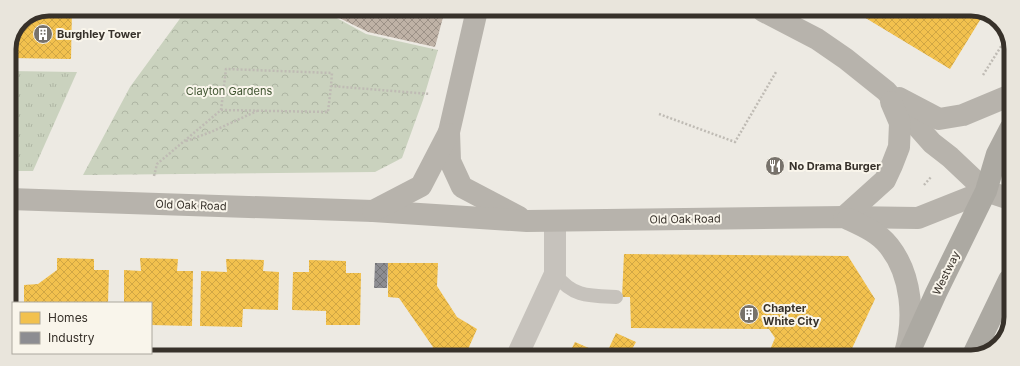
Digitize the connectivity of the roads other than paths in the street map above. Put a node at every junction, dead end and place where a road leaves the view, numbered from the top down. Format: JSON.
{"nodes":[{"id":1,"x":476,"y":16,"type":"edge"},
{"id":2,"x":773,"y":16,"type":"edge"},
{"id":3,"x":886,"y":91,"type":"junction"},
{"id":4,"x":1004,"y":98,"type":"edge"},
{"id":5,"x":449,"y":132,"type":"junction"},
{"id":6,"x":1004,"y":141,"type":"edge"},
{"id":7,"x":986,"y":191,"type":"junction"},
{"id":8,"x":1004,"y":197,"type":"edge"},
{"id":9,"x":16,"y":199,"type":"edge"},
{"id":10,"x":373,"y":211,"type":"junction"},
{"id":11,"x":844,"y":217,"type":"junction"},
{"id":12,"x":527,"y":221,"type":"junction"},
{"id":13,"x":556,"y":221,"type":"junction"},
{"id":14,"x":555,"y":274,"type":"junction"},
{"id":15,"x":1004,"y":290,"type":"edge"},
{"id":16,"x":616,"y":297,"type":"dead end"},
{"id":17,"x":975,"y":349,"type":"edge"},
{"id":18,"x":520,"y":350,"type":"edge"},
{"id":19,"x":905,"y":350,"type":"edge"},
{"id":20,"x":910,"y":350,"type":"edge"}],
"edges":[{"from":1,"to":5,"type":"street"},
{"from":2,"to":3,"type":"street"},
{"from":3,"to":4,"type":"street"},
{"from":3,"to":7,"type":"street"},
{"from":3,"to":11,"type":"street"},
{"from":5,"to":10,"type":"street","name":"Old Oak Road"},
{"from":5,"to":12,"type":"street","name":"Old Oak Road"},
{"from":6,"to":7,"type":"highway","name":"Westway"},
{"from":7,"to":8,"type":"street"},
{"from":7,"to":11,"type":"street","name":"Old Oak Road"},
{"from":7,"to":20,"type":"highway","name":"Westway"},
{"from":9,"to":10,"type":"street","name":"Old Oak Road"},
{"from":10,"to":12,"type":"street","name":"Old Oak Road"},
{"from":11,"to":13,"type":"street","name":"Old Oak Road"},
{"from":11,"to":19,"type":"street","name":"Old Oak Road"},
{"from":12,"to":13,"type":"street","name":"Old Oak Road"},
{"from":13,"to":14,"type":"street"},
{"from":14,"to":16,"type":"lane"},
{"from":14,"to":18,"type":"street"},
{"from":15,"to":17,"type":"highway"}]}
